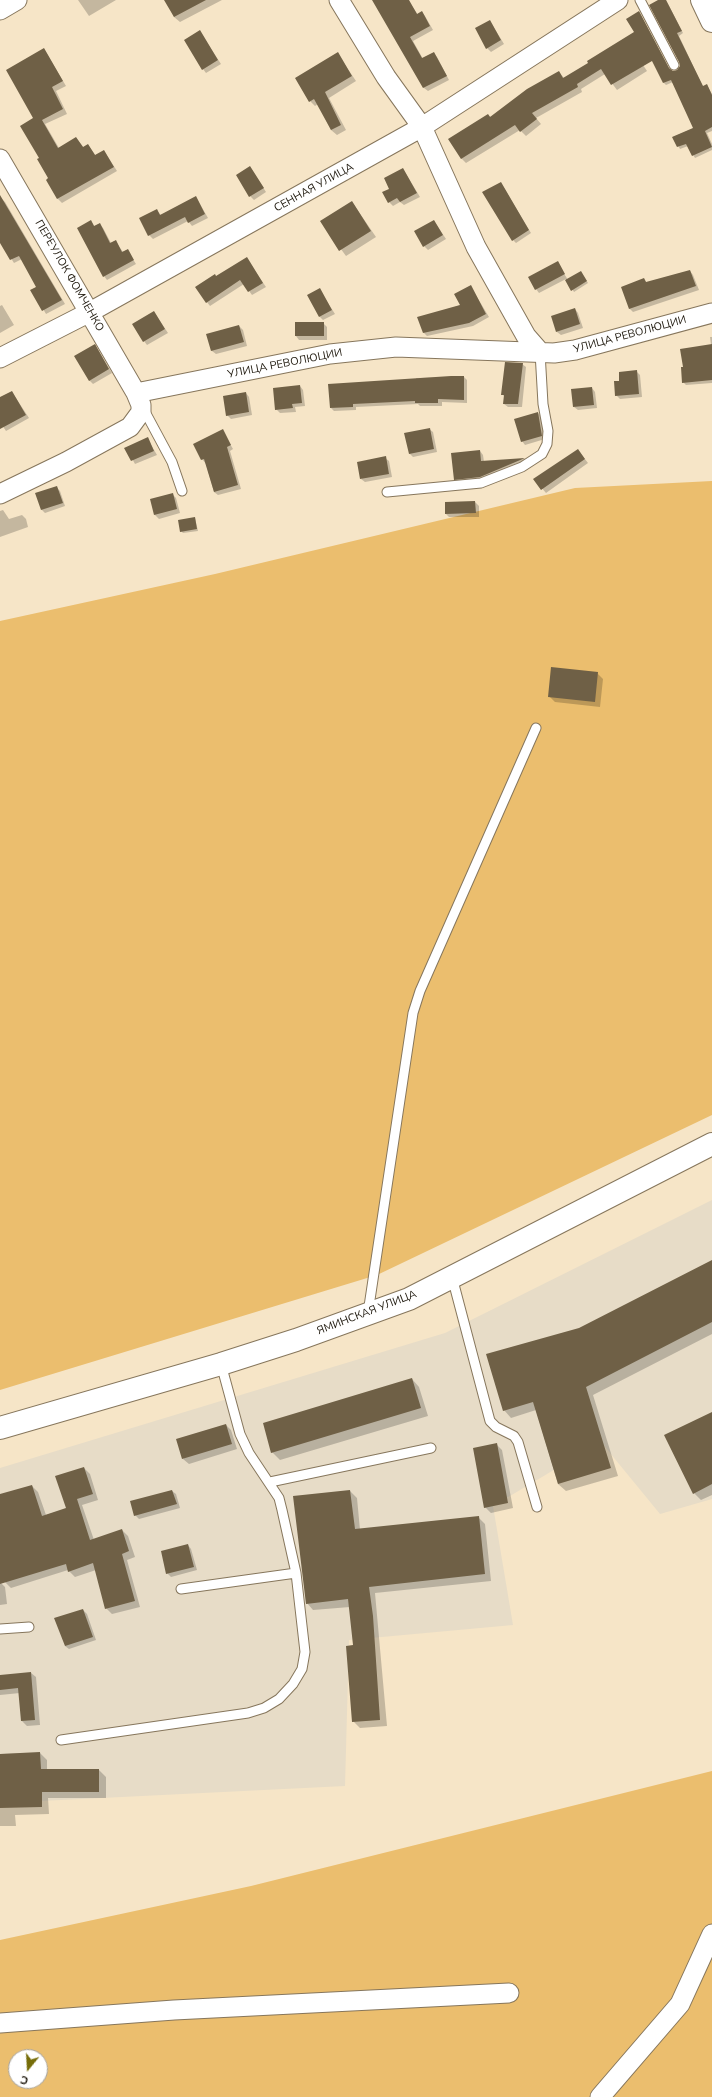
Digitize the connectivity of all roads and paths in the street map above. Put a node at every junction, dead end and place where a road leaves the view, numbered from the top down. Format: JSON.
{"nodes":[{"id":1,"x":17,"y":0,"type":"edge"},
{"id":2,"x":339,"y":0,"type":"edge"},
{"id":3,"x":618,"y":0,"type":"edge"},
{"id":4,"x":640,"y":0,"type":"edge"},
{"id":5,"x":702,"y":0,"type":"edge"},
{"id":6,"x":0,"y":10,"type":"edge"},
{"id":7,"x":712,"y":20,"type":"edge"},
{"id":8,"x":674,"y":66,"type":"dead end"},
{"id":9,"x":422,"y":127,"type":"junction"},
{"id":10,"x":0,"y":158,"type":"edge"},
{"id":11,"x":90,"y":312,"type":"junction"},
{"id":12,"x":712,"y":313,"type":"edge"},
{"id":13,"x":540,"y":352,"type":"junction"},
{"id":14,"x":0,"y":358,"type":"edge"},
{"id":15,"x":139,"y":399,"type":"junction"},
{"id":16,"x":182,"y":491,"type":"dead end"},
{"id":17,"x":387,"y":492,"type":"dead end"},
{"id":18,"x":0,"y":494,"type":"edge"},
{"id":19,"x":536,"y":728,"type":"dead end"},
{"id":20,"x":712,"y":1144,"type":"edge"},
{"id":21,"x":452,"y":1277,"type":"junction"},
{"id":22,"x":368,"y":1313,"type":"junction"},
{"id":23,"x":221,"y":1364,"type":"junction"},
{"id":24,"x":0,"y":1428,"type":"edge"},
{"id":25,"x":431,"y":1448,"type":"dead end"},
{"id":26,"x":270,"y":1482,"type":"junction"},
{"id":27,"x":537,"y":1507,"type":"dead end"},
{"id":28,"x":296,"y":1573,"type":"junction"},
{"id":29,"x":181,"y":1589,"type":"dead end"},
{"id":30,"x":29,"y":1627,"type":"dead end"},
{"id":31,"x":0,"y":1629,"type":"edge"},
{"id":32,"x":61,"y":1740,"type":"dead end"},
{"id":33,"x":712,"y":1934,"type":"edge"},
{"id":34,"x":509,"y":1993,"type":"dead end"},
{"id":35,"x":0,"y":2024,"type":"edge"},
{"id":36,"x":600,"y":2097,"type":"edge"}],
"edges":[{"from":1,"to":6,"type":"street"},
{"from":2,"to":9,"type":"street"},
{"from":3,"to":9,"type":"street","name":"СЕННАЯ УЛИЦА"},
{"from":4,"to":8,"type":"lane"},
{"from":5,"to":7,"type":"main road"},
{"from":9,"to":11,"type":"street","name":"СЕННАЯ УЛИЦА"},
{"from":9,"to":13,"type":"street"},
{"from":10,"to":11,"type":"street","name":"ПЕРЕУЛОК ФОМЧЕНКО"},
{"from":11,"to":14,"type":"street","name":"СЕННАЯ УЛИЦА"},
{"from":11,"to":15,"type":"street","name":"ПЕРЕУЛОК ФОМЧЕНКО"},
{"from":12,"to":13,"type":"street","name":"УЛИЦА РЕВОЛЮЦИИ"},
{"from":13,"to":15,"type":"street","name":"УЛИЦА РЕВОЛЮЦИИ"},
{"from":13,"to":17,"type":"lane"},
{"from":15,"to":16,"type":"lane"},
{"from":15,"to":18,"type":"street"},
{"from":19,"to":22,"type":"lane"},
{"from":20,"to":21,"type":"main road","name":"ЯМИНСКАЯ УЛИЦА"},
{"from":21,"to":22,"type":"main road","name":"ЯМИНСКАЯ УЛИЦА"},
{"from":21,"to":27,"type":"lane"},
{"from":22,"to":23,"type":"main road","name":"ЯМИНСКАЯ УЛИЦА"},
{"from":23,"to":24,"type":"main road","name":"ЯМИНСКАЯ УЛИЦА"},
{"from":23,"to":26,"type":"lane"},
{"from":25,"to":26,"type":"lane"},
{"from":26,"to":28,"type":"lane"},
{"from":28,"to":29,"type":"lane"},
{"from":28,"to":32,"type":"lane"},
{"from":30,"to":31,"type":"lane"},
{"from":33,"to":36,"type":"street"},
{"from":34,"to":35,"type":"street"}]}
